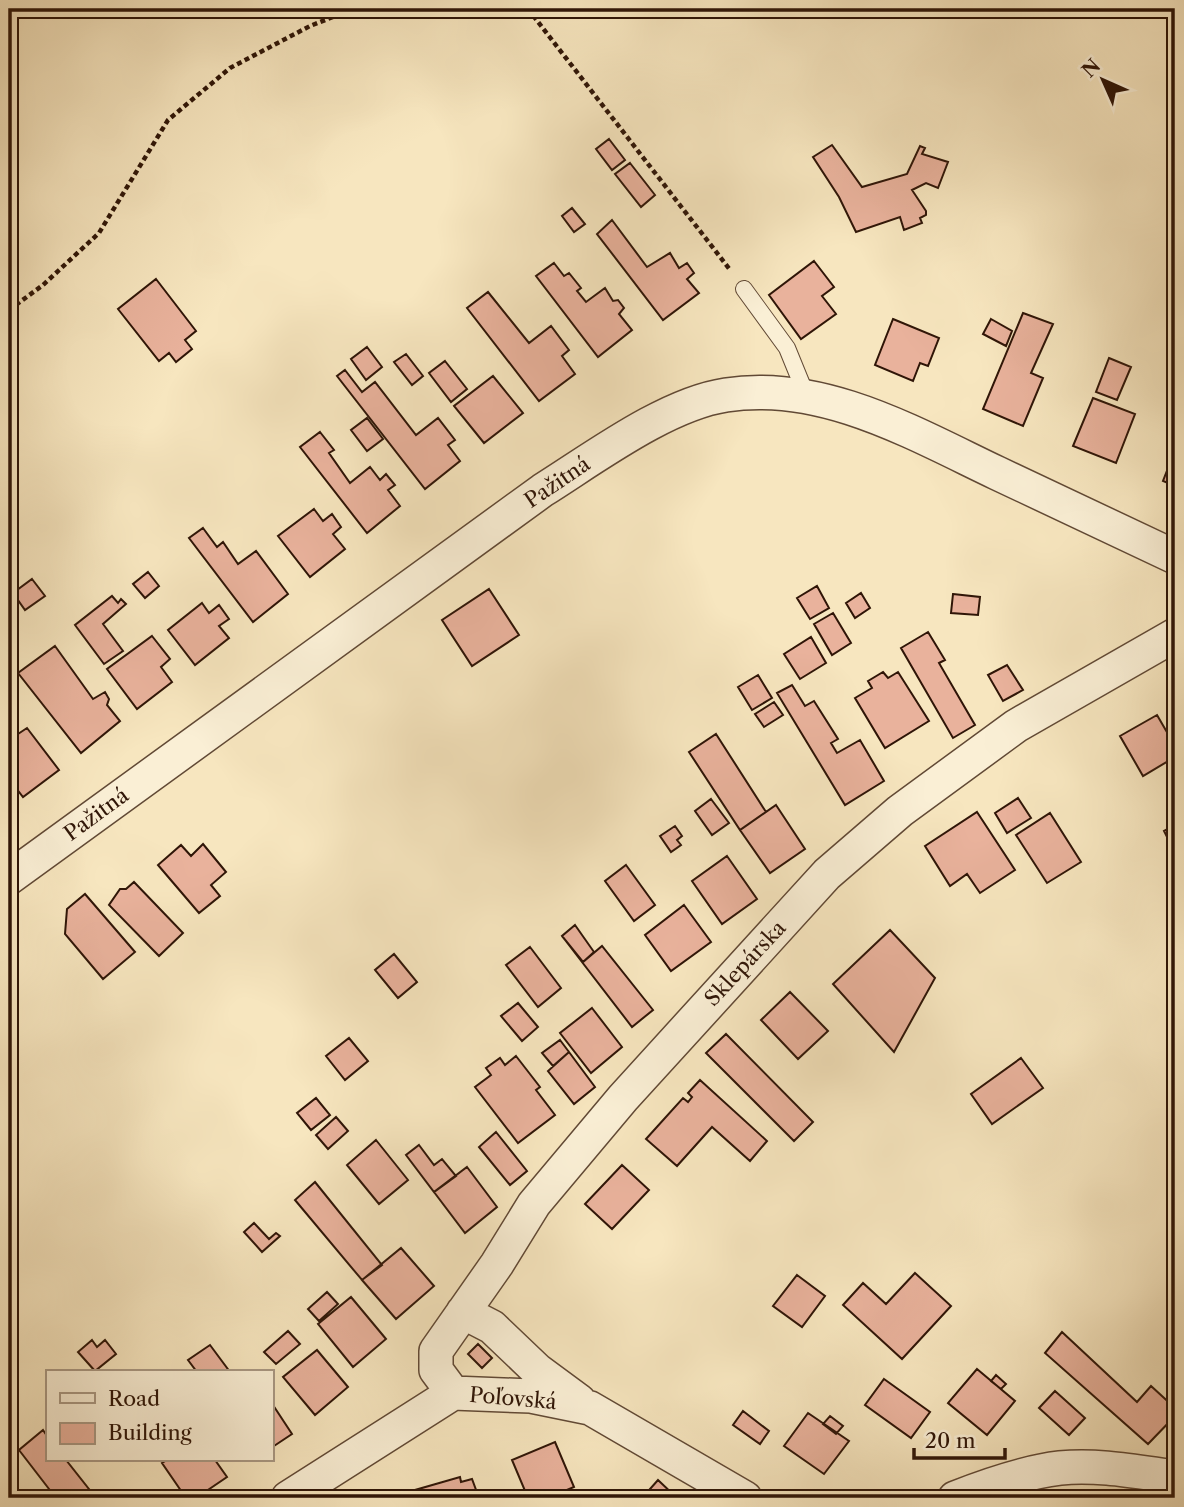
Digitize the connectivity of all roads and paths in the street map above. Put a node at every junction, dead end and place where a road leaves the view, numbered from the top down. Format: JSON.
{"nodes":[{"id":1,"x":353,"y":9,"type":"edge"},
{"id":2,"x":528,"y":9,"type":"edge"},
{"id":3,"x":744,"y":289,"type":"joint"},
{"id":4,"x":9,"y":310,"type":"edge"},
{"id":5,"x":807,"y":397,"type":"junction"},
{"id":6,"x":1175,"y":557,"type":"edge"},
{"id":7,"x":1175,"y":635,"type":"edge"},
{"id":8,"x":9,"y":878,"type":"edge"},
{"id":9,"x":463,"y":1312,"type":"junction"},
{"id":10,"x":453,"y":1393,"type":"junction"},
{"id":11,"x":590,"y":1408,"type":"junction"},
{"id":12,"x":1175,"y":1477,"type":"edge"},
{"id":13,"x":288,"y":1498,"type":"edge"},
{"id":14,"x":745,"y":1498,"type":"edge"},
{"id":15,"x":955,"y":1498,"type":"edge"}],
"edges":[{"from":1,"to":4,"type":"path"},
{"from":2,"to":3,"type":"path"},
{"from":3,"to":5,"type":"lane"},
{"from":5,"to":6,"type":"street","name":"Pažitná"},
{"from":5,"to":8,"type":"street","name":"Pažitná"},
{"from":7,"to":9,"type":"street","name":"Sklepárska"},
{"from":9,"to":10,"type":"street","name":"Sklepárska"},
{"from":9,"to":11,"type":"street"},
{"from":10,"to":11,"type":"street","name":"Poľovská"},
{"from":10,"to":13,"type":"street","name":"Poľovská"},
{"from":11,"to":14,"type":"street","name":"Poľovská"},
{"from":12,"to":15,"type":"street"}]}
